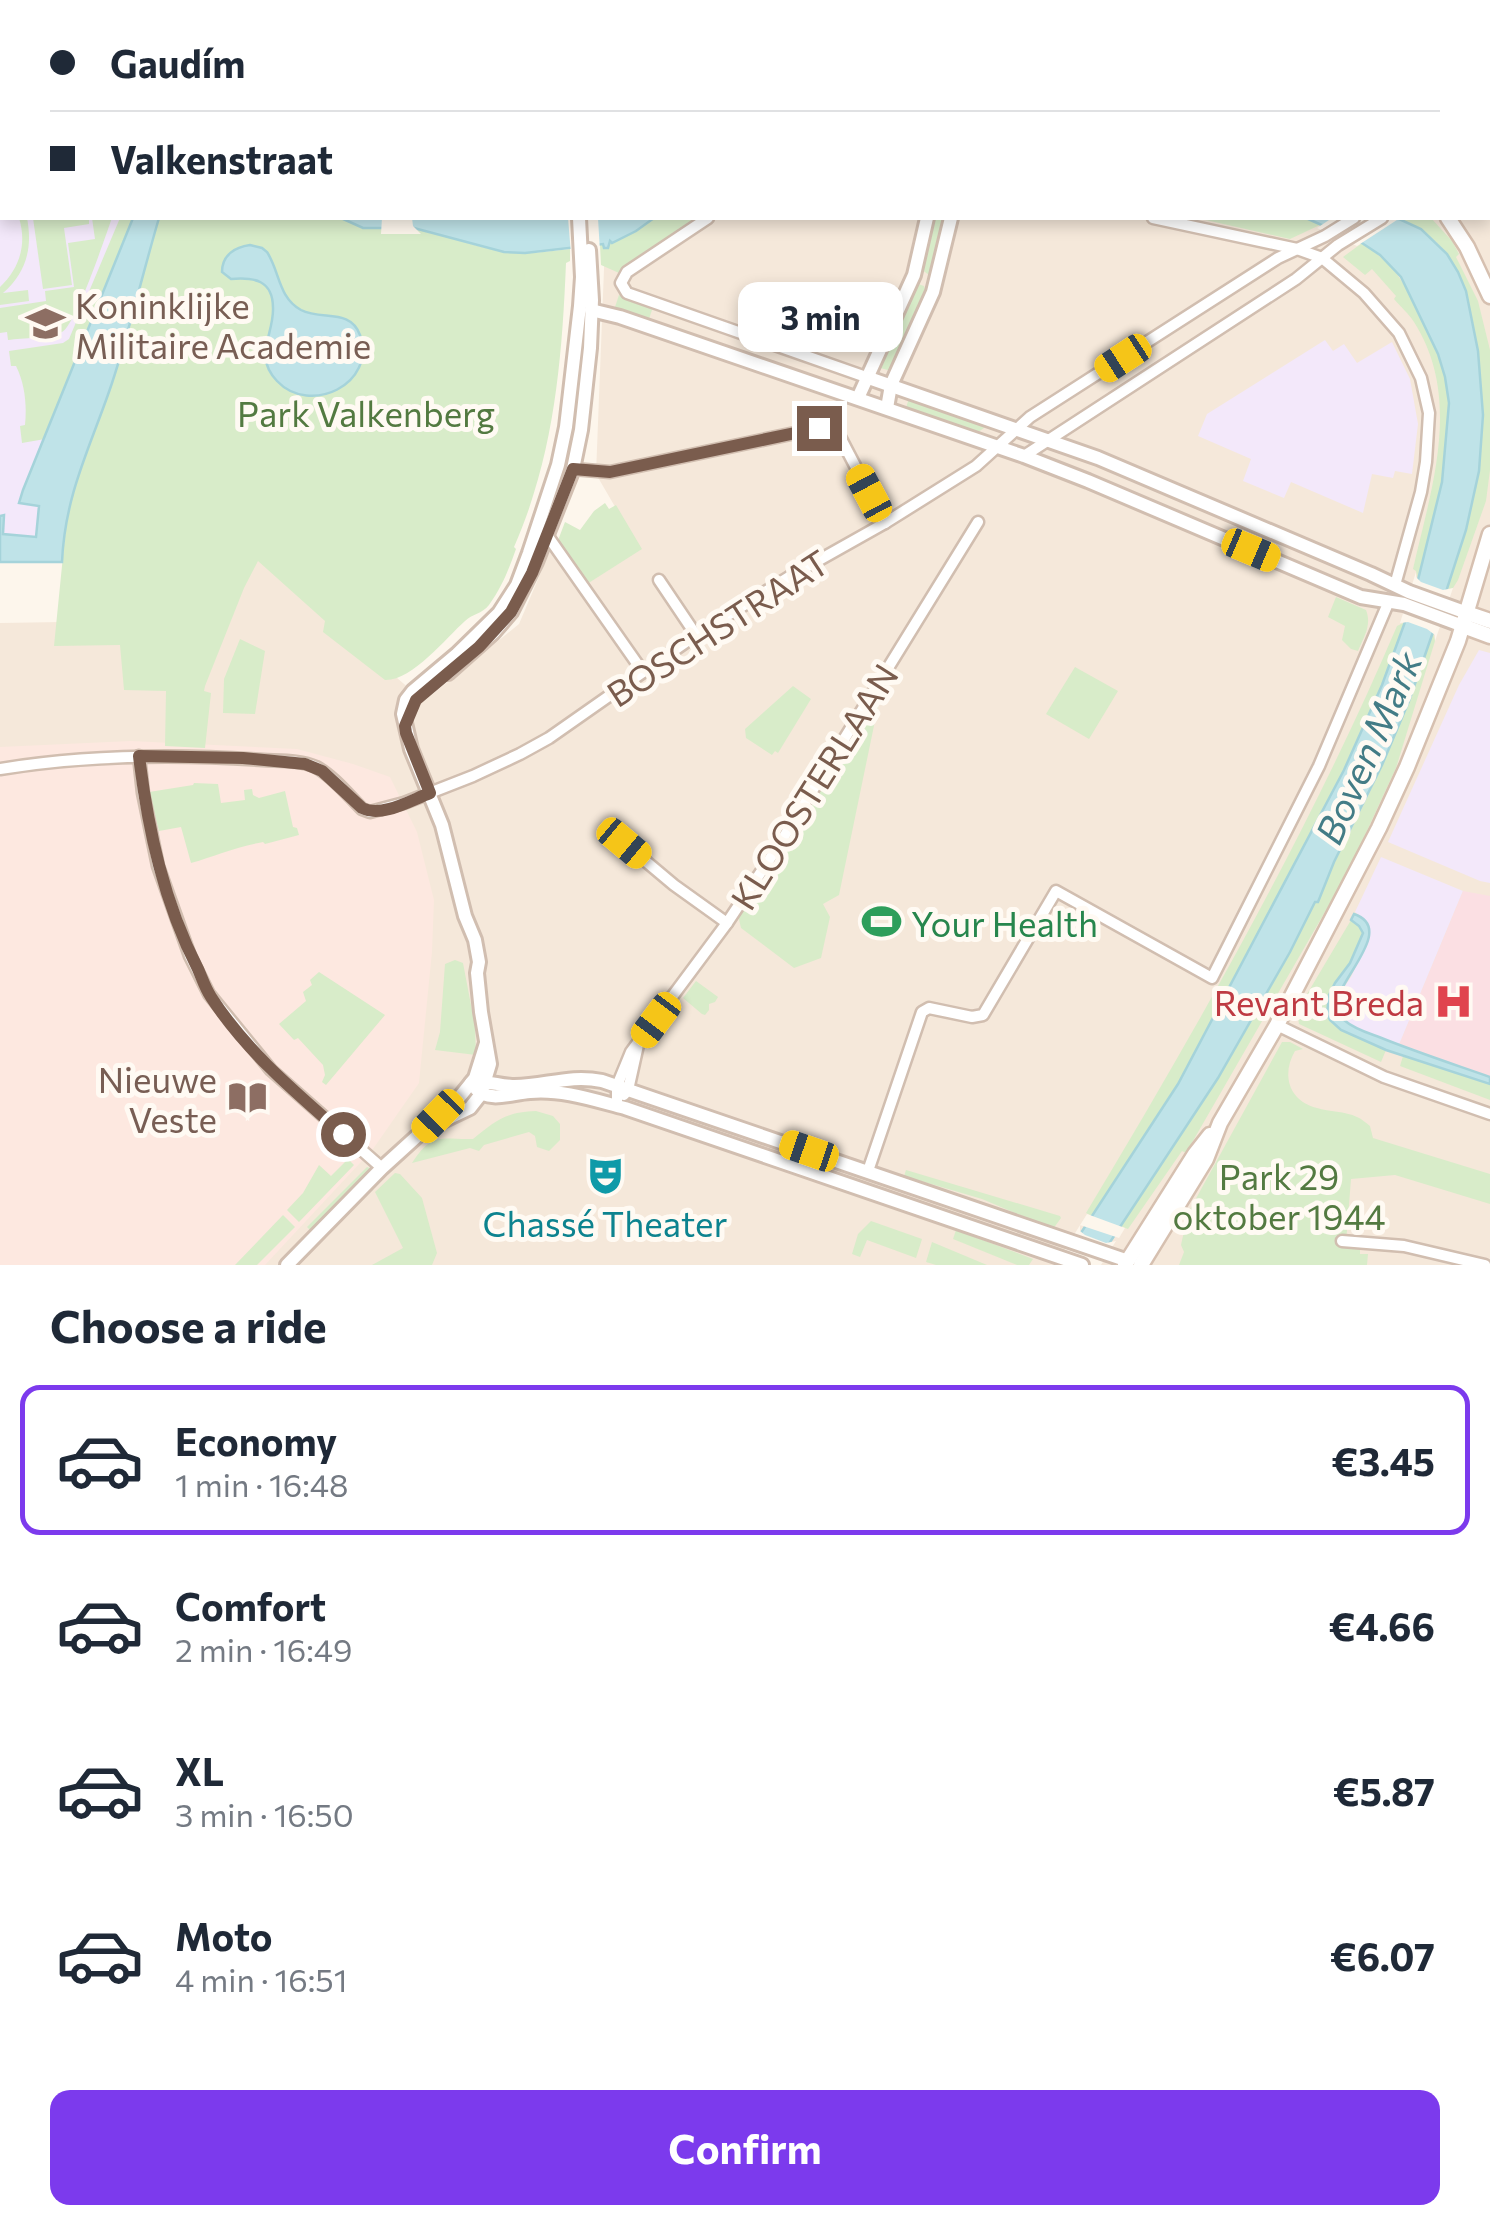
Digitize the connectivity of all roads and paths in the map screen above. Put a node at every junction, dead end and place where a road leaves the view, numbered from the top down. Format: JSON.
{"nodes":[{"id":1,"x":580,"y":220,"type":"edge"},
{"id":2,"x":587,"y":220,"type":"edge"},
{"id":3,"x":705,"y":220,"type":"edge"},
{"id":4,"x":928,"y":220,"type":"edge"},
{"id":5,"x":951,"y":220,"type":"edge"},
{"id":6,"x":1162,"y":220,"type":"edge"},
{"id":7,"x":1351,"y":220,"type":"edge"},
{"id":8,"x":1379,"y":220,"type":"edge"},
{"id":9,"x":1449,"y":220,"type":"edge"},
{"id":10,"x":1296,"y":249,"type":"junction"},
{"id":11,"x":586,"y":253,"type":"junction"},
{"id":12,"x":1322,"y":258,"type":"junction"},
{"id":13,"x":914,"y":276,"type":"junction"},
{"id":14,"x":936,"y":283,"type":"junction"},
{"id":15,"x":1490,"y":296,"type":"edge"},
{"id":16,"x":591,"y":310,"type":"junction"},
{"id":17,"x":866,"y":377,"type":"junction"},
{"id":18,"x":892,"y":385,"type":"junction"},
{"id":19,"x":858,"y":398,"type":"junction"},
{"id":20,"x":887,"y":408,"type":"junction"},
{"id":21,"x":1016,"y":428,"type":"junction"},
{"id":22,"x":1047,"y":440,"type":"junction"},
{"id":23,"x":1010,"y":451,"type":"junction"},
{"id":24,"x":566,"y":467,"type":"junction"},
{"id":25,"x":978,"y":522,"type":"dead end"},
{"id":26,"x":885,"y":523,"type":"junction"},
{"id":27,"x":547,"y":534,"type":"junction"},
{"id":28,"x":1490,"y":534,"type":"edge"},
{"id":29,"x":659,"y":580,"type":"dead end"},
{"id":30,"x":1395,"y":585,"type":"junction"},
{"id":31,"x":1406,"y":598,"type":"junction"},
{"id":32,"x":1389,"y":601,"type":"junction"},
{"id":33,"x":1465,"y":619,"type":"junction"},
{"id":34,"x":1490,"y":621,"type":"edge"},
{"id":35,"x":696,"y":636,"type":"junction"},
{"id":36,"x":1490,"y":636,"type":"edge"},
{"id":37,"x":643,"y":672,"type":"junction"},
{"id":38,"x":405,"y":726,"type":"junction"},
{"id":39,"x":139,"y":756,"type":"junction"},
{"id":40,"x":0,"y":768,"type":"edge"},
{"id":41,"x":430,"y":793,"type":"junction"},
{"id":42,"x":624,"y":843,"type":"dead end"},
{"id":43,"x":727,"y":923,"type":"junction"},
{"id":44,"x":1277,"y":1025,"type":"junction"},
{"id":45,"x":479,"y":1086,"type":"junction"},
{"id":46,"x":622,"y":1088,"type":"junction"},
{"id":47,"x":617,"y":1106,"type":"junction"},
{"id":48,"x":1490,"y":1114,"type":"edge"},
{"id":49,"x":382,"y":1168,"type":"junction"},
{"id":50,"x":868,"y":1172,"type":"junction"},
{"id":51,"x":861,"y":1190,"type":"junction"},
{"id":52,"x":1342,"y":1241,"type":"dead end"},
{"id":53,"x":1133,"y":1264,"type":"edge"},
{"id":54,"x":287,"y":1265,"type":"edge"},
{"id":55,"x":1082,"y":1265,"type":"edge"},
{"id":56,"x":1485,"y":1265,"type":"edge"}],
"edges":[{"from":1,"to":11,"type":"street"},
{"from":2,"to":11,"type":"street"},
{"from":3,"to":17,"type":"street"},
{"from":4,"to":13,"type":"street"},
{"from":5,"to":14,"type":"street"},
{"from":6,"to":10,"type":"street"},
{"from":7,"to":10,"type":"street"},
{"from":8,"to":12,"type":"street"},
{"from":9,"to":15,"type":"main road"},
{"from":10,"to":12,"type":"street"},
{"from":10,"to":21,"type":"street"},
{"from":11,"to":16,"type":"street"},
{"from":11,"to":24,"type":"street"},
{"from":12,"to":22,"type":"street"},
{"from":12,"to":30,"type":"street"},
{"from":13,"to":14,"type":"street"},
{"from":13,"to":17,"type":"street"},
{"from":14,"to":18,"type":"street"},
{"from":16,"to":19,"type":"street"},
{"from":16,"to":24,"type":"street"},
{"from":17,"to":18,"type":"street"},
{"from":17,"to":19,"type":"street"},
{"from":18,"to":20,"type":"street"},
{"from":18,"to":21,"type":"street"},
{"from":19,"to":20,"type":"street"},
{"from":20,"to":23,"type":"street"},
{"from":21,"to":22,"type":"street"},
{"from":21,"to":23,"type":"street"},
{"from":22,"to":23,"type":"street"},
{"from":22,"to":30,"type":"street"},
{"from":23,"to":26,"type":"street","name":"BOSCHSTRAAT"},
{"from":23,"to":32,"type":"street"},
{"from":24,"to":26,"type":"street"},
{"from":24,"to":27,"type":"street"},
{"from":24,"to":38,"type":"street"},
{"from":25,"to":43,"type":"street","name":"KLOOSTERLAAN"},
{"from":26,"to":35,"type":"street","name":"BOSCHSTRAAT"},
{"from":27,"to":37,"type":"street"},
{"from":27,"to":38,"type":"street"},
{"from":28,"to":33,"type":"main road"},
{"from":29,"to":35,"type":"street"},
{"from":30,"to":31,"type":"street"},
{"from":31,"to":32,"type":"street"},
{"from":31,"to":33,"type":"street"},
{"from":32,"to":50,"type":"street"},
{"from":33,"to":34,"type":"main road"},
{"from":33,"to":36,"type":"main road"},
{"from":33,"to":44,"type":"main road"},
{"from":35,"to":37,"type":"street","name":"BOSCHSTRAAT"},
{"from":37,"to":41,"type":"street","name":"BOSCHSTRAAT"},
{"from":38,"to":41,"type":"street"},
{"from":39,"to":40,"type":"street"},
{"from":39,"to":41,"type":"street","name":"BOSCHSTRAAT"},
{"from":39,"to":49,"type":"street"},
{"from":41,"to":45,"type":"street"},
{"from":42,"to":43,"type":"street"},
{"from":43,"to":46,"type":"street","name":"KLOOSTERLAAN"},
{"from":44,"to":48,"type":"street"},
{"from":44,"to":53,"type":"main road"},
{"from":45,"to":46,"type":"street"},
{"from":45,"to":47,"type":"street"},
{"from":45,"to":49,"type":"street"},
{"from":46,"to":47,"type":"street","name":"KLOOSTERLAAN"},
{"from":46,"to":50,"type":"street"},
{"from":47,"to":51,"type":"street"},
{"from":49,"to":54,"type":"street"},
{"from":50,"to":51,"type":"street"},
{"from":50,"to":53,"type":"street"},
{"from":51,"to":55,"type":"street"},
{"from":52,"to":56,"type":"street"}]}
